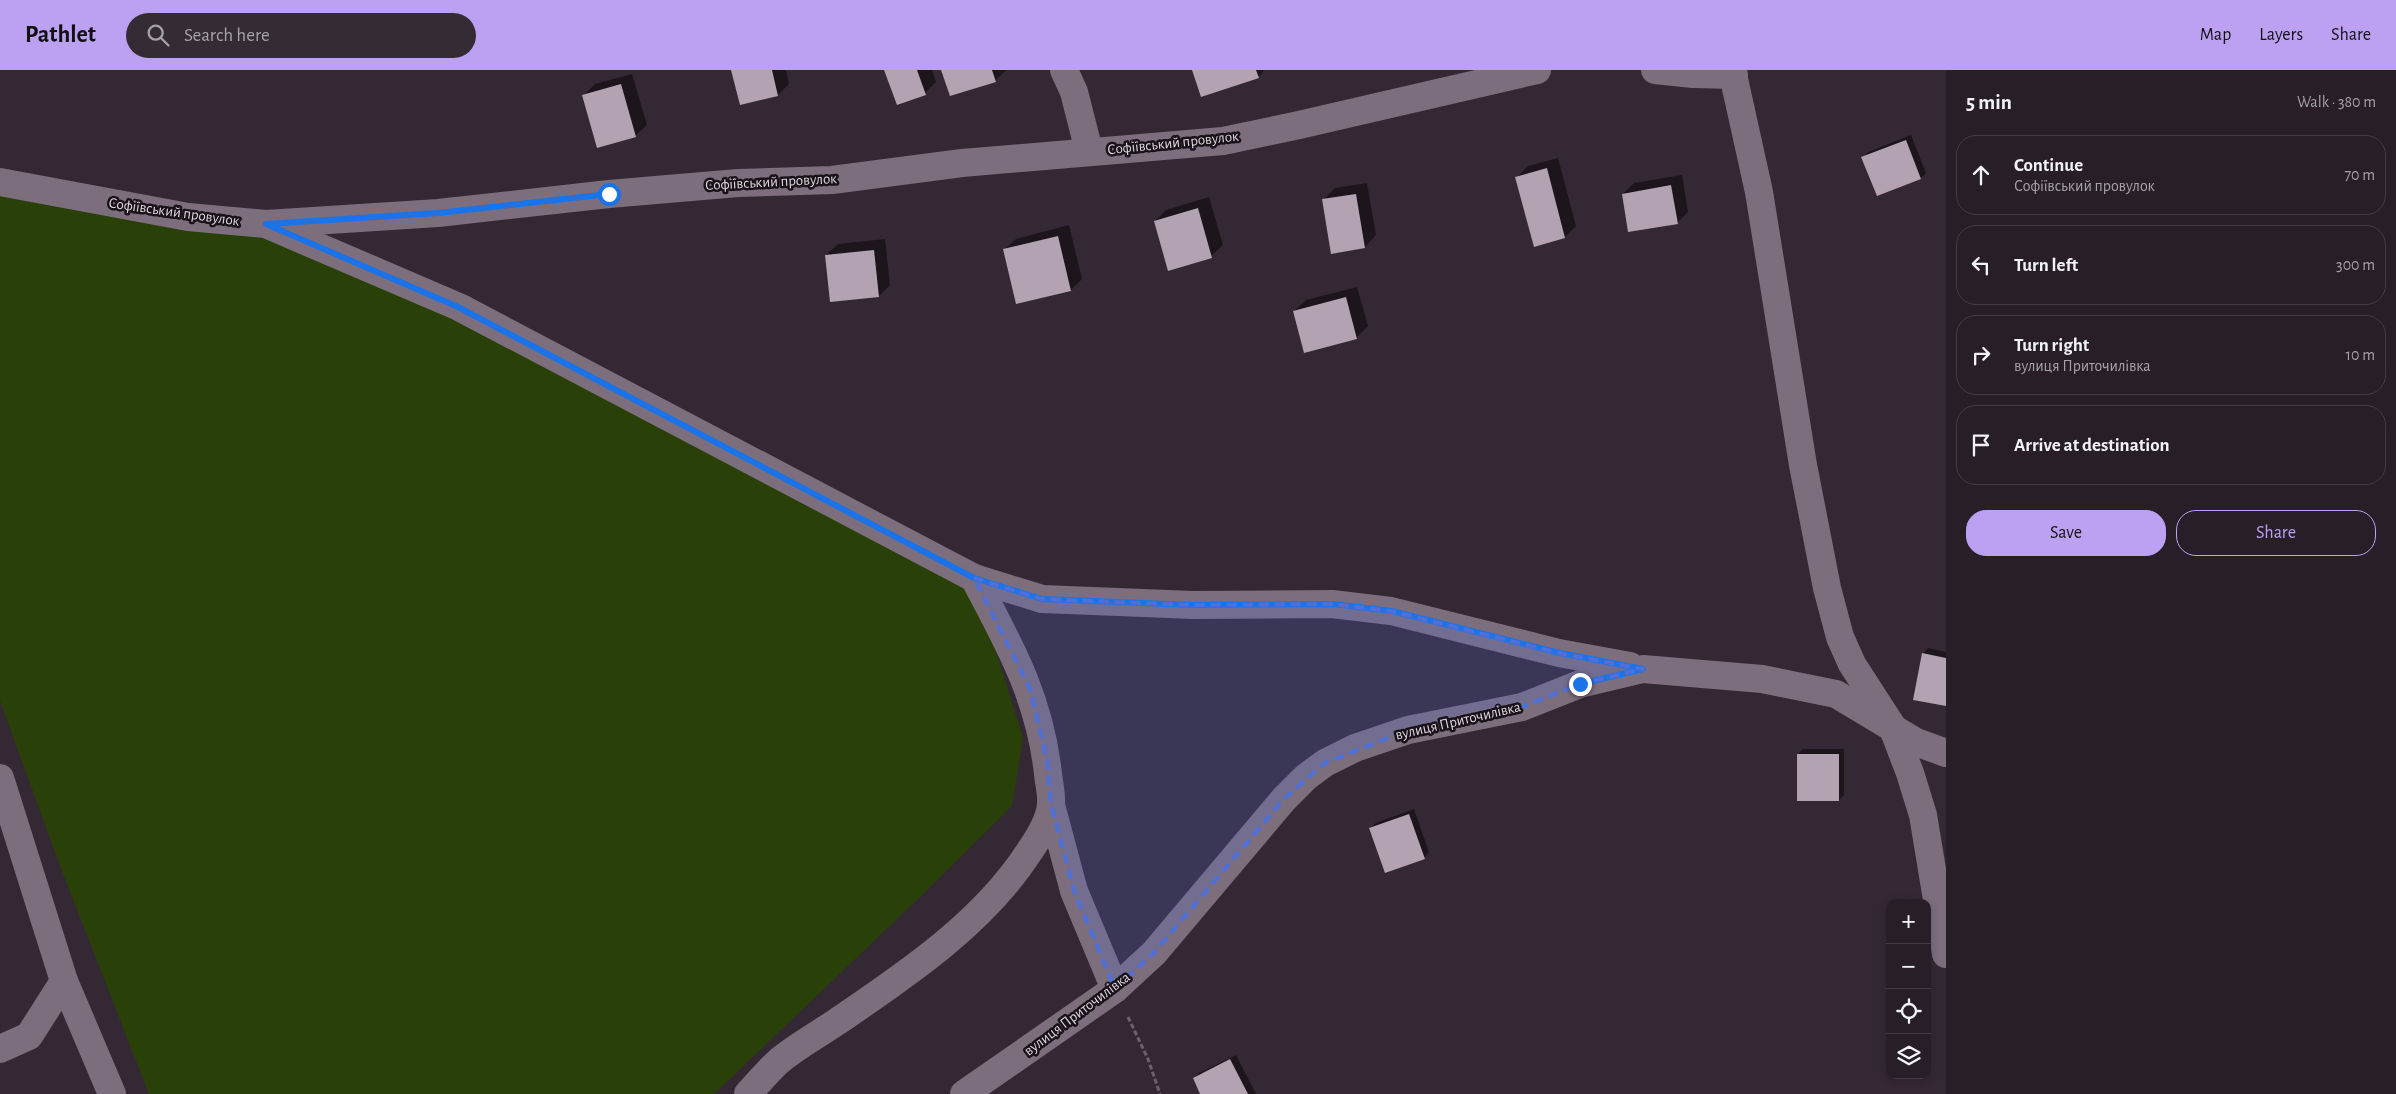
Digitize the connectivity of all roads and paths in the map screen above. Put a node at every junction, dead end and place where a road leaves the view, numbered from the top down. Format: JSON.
{"nodes":[{"id":1,"x":1064,"y":70,"type":"edge"},
{"id":2,"x":1537,"y":70,"type":"edge"},
{"id":3,"x":1655,"y":70,"type":"edge"},
{"id":4,"x":1733,"y":72,"type":"edge"},
{"id":5,"x":1088,"y":151,"type":"junction"},
{"id":6,"x":0,"y":182,"type":"edge"},
{"id":7,"x":266,"y":224,"type":"junction"},
{"id":8,"x":974,"y":578,"type":"junction"},
{"id":9,"x":1643,"y":669,"type":"junction"},
{"id":10,"x":1892,"y":726,"type":"junction"},
{"id":11,"x":1946,"y":753,"type":"edge"},
{"id":12,"x":0,"y":778,"type":"edge"},
{"id":13,"x":1052,"y":805,"type":"junction"},
{"id":14,"x":1946,"y":954,"type":"edge"},
{"id":15,"x":64,"y":981,"type":"junction"},
{"id":16,"x":1115,"y":989,"type":"junction"},
{"id":17,"x":0,"y":1049,"type":"edge"},
{"id":18,"x":112,"y":1094,"type":"edge"},
{"id":19,"x":748,"y":1094,"type":"edge"},
{"id":20,"x":964,"y":1094,"type":"edge"},
{"id":21,"x":1160,"y":1094,"type":"edge"}],
"edges":[{"from":1,"to":5,"type":"street"},
{"from":2,"to":5,"type":"street","name":"Софіївський провулок"},
{"from":3,"to":4,"type":"street"},
{"from":4,"to":10,"type":"street"},
{"from":5,"to":7,"type":"street","name":"Софіївський провулок"},
{"from":6,"to":7,"type":"street","name":"Софіївський провулок"},
{"from":7,"to":8,"type":"street"},
{"from":8,"to":9,"type":"street"},
{"from":8,"to":13,"type":"street"},
{"from":9,"to":10,"type":"street","name":"вулиця Приточилівка"},
{"from":9,"to":16,"type":"street","name":"вулиця Приточилівка"},
{"from":10,"to":11,"type":"street","name":"вулиця Приточилівка"},
{"from":10,"to":14,"type":"street"},
{"from":12,"to":15,"type":"street"},
{"from":13,"to":16,"type":"street"},
{"from":13,"to":19,"type":"street"},
{"from":15,"to":17,"type":"street"},
{"from":15,"to":18,"type":"street"},
{"from":16,"to":20,"type":"street","name":"вулиця Приточилівка"},
{"from":16,"to":21,"type":"path"}]}
